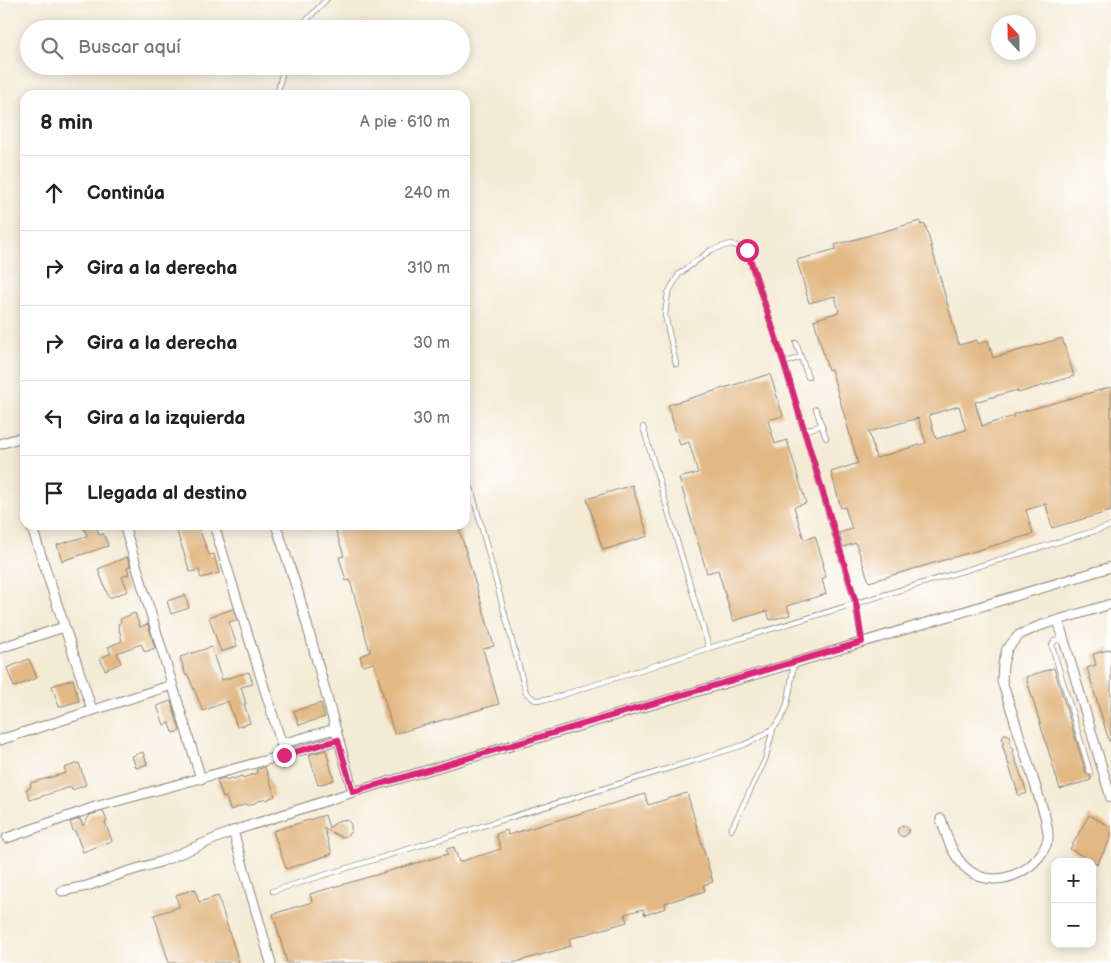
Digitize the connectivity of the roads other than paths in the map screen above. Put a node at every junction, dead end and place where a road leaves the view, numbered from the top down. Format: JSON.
{"nodes":[{"id":1,"x":326,"y":0,"type":"edge"},
{"id":2,"x":307,"y":20,"type":"edge"},
{"id":3,"x":282,"y":75,"type":"edge"},
{"id":4,"x":278,"y":90,"type":"edge"},
{"id":5,"x":796,"y":343,"type":"dead end"},
{"id":6,"x":801,"y":357,"type":"junction"},
{"id":7,"x":784,"y":363,"type":"junction"},
{"id":8,"x":676,"y":364,"type":"dead end"},
{"id":9,"x":808,"y":377,"type":"dead end"},
{"id":10,"x":816,"y":409,"type":"dead end"},
{"id":11,"x":822,"y":425,"type":"junction"},
{"id":12,"x":643,"y":427,"type":"dead end"},
{"id":13,"x":804,"y":431,"type":"junction"},
{"id":14,"x":20,"y":438,"type":"edge"},
{"id":15,"x":826,"y":438,"type":"dead end"},
{"id":16,"x":0,"y":444,"type":"edge"},
{"id":17,"x":471,"y":488,"type":"dead end"},
{"id":18,"x":1111,"y":526,"type":"edge"},
{"id":19,"x":33,"y":530,"type":"edge"},
{"id":20,"x":126,"y":530,"type":"edge"},
{"id":21,"x":216,"y":530,"type":"edge"},
{"id":22,"x":278,"y":530,"type":"edge"},
{"id":23,"x":1110,"y":570,"type":"edge"},
{"id":24,"x":856,"y":603,"type":"junction"},
{"id":25,"x":1111,"y":604,"type":"edge"},
{"id":26,"x":1058,"y":620,"type":"junction"},
{"id":27,"x":64,"y":627,"type":"junction"},
{"id":28,"x":1063,"y":638,"type":"junction"},
{"id":29,"x":862,"y":642,"type":"junction"},
{"id":30,"x":0,"y":648,"type":"edge"},
{"id":31,"x":709,"y":648,"type":"junction"},
{"id":32,"x":794,"y":663,"type":"junction"},
{"id":33,"x":172,"y":685,"type":"junction"},
{"id":34,"x":92,"y":710,"type":"junction"},
{"id":35,"x":335,"y":729,"type":"junction"},
{"id":36,"x":773,"y":729,"type":"junction"},
{"id":37,"x":0,"y":740,"type":"edge"},
{"id":38,"x":338,"y":740,"type":"junction"},
{"id":39,"x":281,"y":744,"type":"junction"},
{"id":40,"x":284,"y":755,"type":"junction"},
{"id":41,"x":1090,"y":772,"type":"dead end"},
{"id":42,"x":201,"y":779,"type":"junction"},
{"id":43,"x":353,"y":792,"type":"junction"},
{"id":44,"x":1111,"y":798,"type":"edge"},
{"id":45,"x":941,"y":819,"type":"dead end"},
{"id":46,"x":731,"y":830,"type":"dead end"},
{"id":47,"x":233,"y":831,"type":"junction"},
{"id":48,"x":8,"y":838,"type":"dead end"},
{"id":49,"x":273,"y":890,"type":"dead end"},
{"id":50,"x":62,"y":891,"type":"dead end"},
{"id":51,"x":271,"y":963,"type":"edge"}],
"edges":[{"from":1,"to":2,"type":"lane"},
{"from":3,"to":4,"type":"lane"},
{"from":5,"to":6,"type":"lane"},
{"from":6,"to":7,"type":"lane"},
{"from":6,"to":9,"type":"lane"},
{"from":7,"to":8,"type":"lane"},
{"from":7,"to":13,"type":"lane"},
{"from":10,"to":11,"type":"lane"},
{"from":11,"to":13,"type":"lane"},
{"from":11,"to":15,"type":"lane"},
{"from":12,"to":31,"type":"lane"},
{"from":13,"to":24,"type":"lane"},
{"from":14,"to":16,"type":"street"},
{"from":17,"to":31,"type":"lane"},
{"from":18,"to":24,"type":"lane"},
{"from":19,"to":27,"type":"street"},
{"from":20,"to":33,"type":"street"},
{"from":21,"to":39,"type":"street"},
{"from":22,"to":35,"type":"street"},
{"from":23,"to":29,"type":"street"},
{"from":24,"to":29,"type":"lane"},
{"from":24,"to":31,"type":"lane"},
{"from":25,"to":26,"type":"street"},
{"from":26,"to":28,"type":"street"},
{"from":26,"to":45,"type":"street"},
{"from":27,"to":30,"type":"street"},
{"from":27,"to":34,"type":"street"},
{"from":28,"to":41,"type":"lane"},
{"from":28,"to":44,"type":"street"},
{"from":29,"to":32,"type":"street"},
{"from":32,"to":36,"type":"lane"},
{"from":32,"to":43,"type":"street"},
{"from":33,"to":34,"type":"street"},
{"from":33,"to":42,"type":"street"},
{"from":34,"to":37,"type":"street"},
{"from":35,"to":38,"type":"street"},
{"from":35,"to":39,"type":"street"},
{"from":36,"to":46,"type":"lane"},
{"from":36,"to":49,"type":"lane"},
{"from":38,"to":40,"type":"street"},
{"from":38,"to":43,"type":"street"},
{"from":39,"to":40,"type":"street"},
{"from":40,"to":42,"type":"street"},
{"from":42,"to":48,"type":"street"},
{"from":43,"to":47,"type":"street"},
{"from":47,"to":50,"type":"street"},
{"from":47,"to":51,"type":"street"}]}
